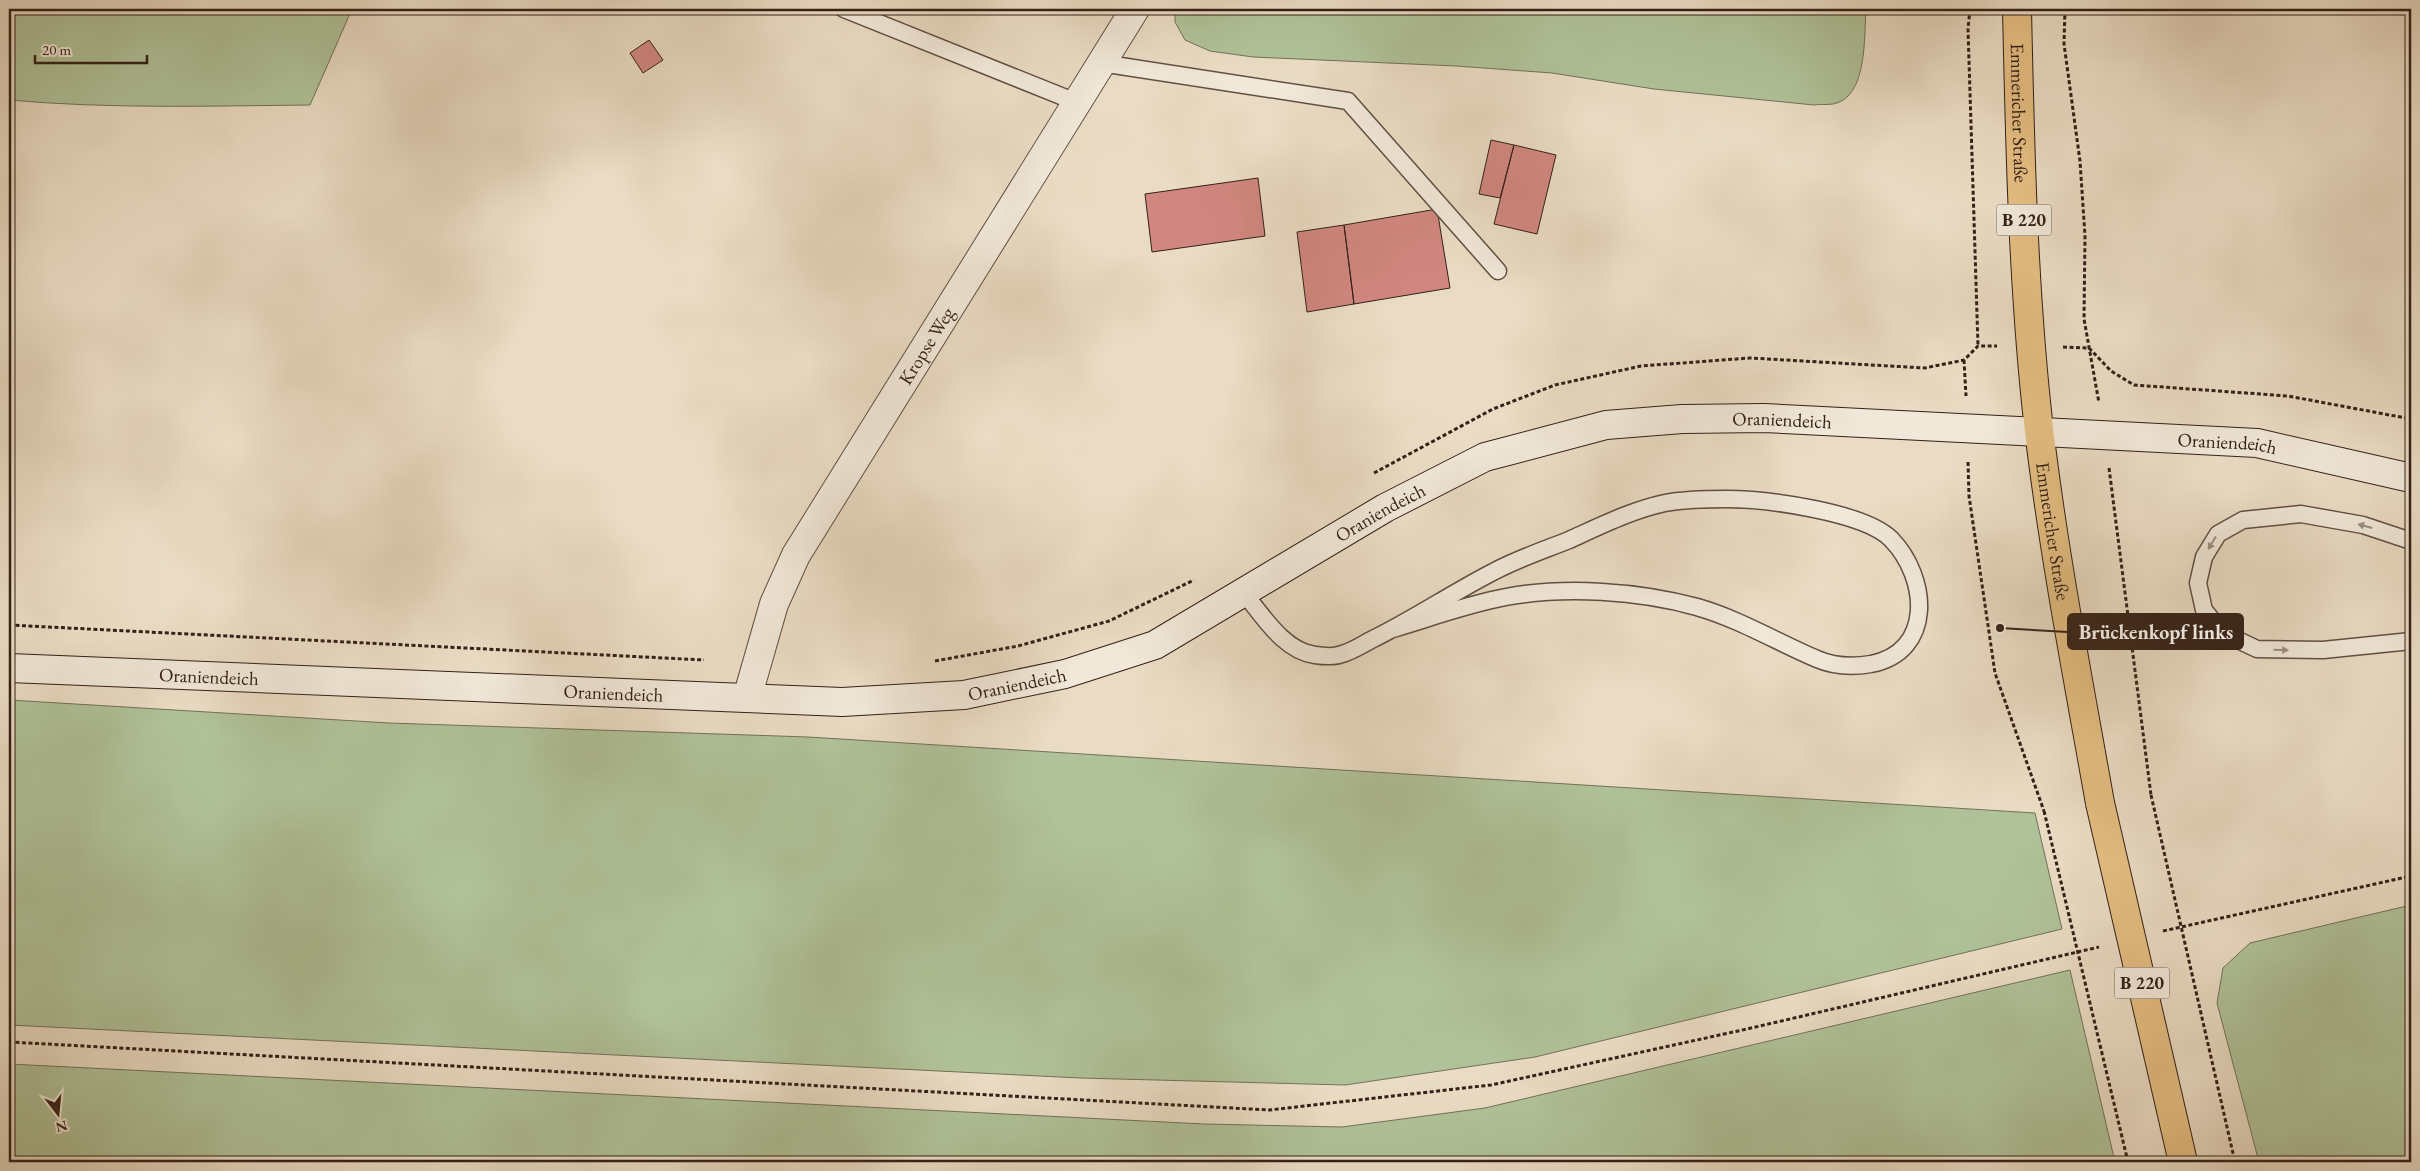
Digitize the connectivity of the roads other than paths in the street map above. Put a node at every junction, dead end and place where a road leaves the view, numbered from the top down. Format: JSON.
{"nodes":[{"id":1,"x":844,"y":9,"type":"edge"},
{"id":2,"x":1135,"y":9,"type":"edge"},
{"id":3,"x":2017,"y":9,"type":"edge"},
{"id":4,"x":1101,"y":63,"type":"junction"},
{"id":5,"x":1076,"y":102,"type":"junction"},
{"id":6,"x":1498,"y":271,"type":"dead end"},
{"id":7,"x":2040,"y":432,"type":"junction"},
{"id":8,"x":2411,"y":478,"type":"edge"},
{"id":9,"x":2411,"y":541,"type":"edge"},
{"id":10,"x":1244,"y":594,"type":"junction"},
{"id":11,"x":1394,"y":629,"type":"junction"},
{"id":12,"x":2411,"y":641,"type":"edge"},
{"id":13,"x":9,"y":668,"type":"edge"},
{"id":14,"x":747,"y":698,"type":"junction"},
{"id":15,"x":2183,"y":1162,"type":"edge"}],
"edges":[{"from":1,"to":5,"type":"lane"},
{"from":2,"to":4,"type":"main road","name":"Kropse Weg"},
{"from":3,"to":7,"type":"main road","name":"Emmericher Straße","number":"B 220"},
{"from":4,"to":5,"type":"main road","name":"Kropse Weg"},
{"from":4,"to":6,"type":"lane"},
{"from":5,"to":14,"type":"main road","name":"Kropse Weg"},
{"from":7,"to":8,"type":"main road","name":"Oraniendeich"},
{"from":7,"to":10,"type":"main road","name":"Oraniendeich"},
{"from":7,"to":15,"type":"main road","name":"Emmericher Straße","number":"B 220","bridge":true},
{"from":9,"to":12,"type":"lane","one_way":true},
{"from":10,"to":11,"type":"lane"},
{"from":10,"to":14,"type":"main road","name":"Oraniendeich"},
{"from":11,"to":11,"type":"lane"},
{"from":13,"to":14,"type":"main road","name":"Oraniendeich"}]}
